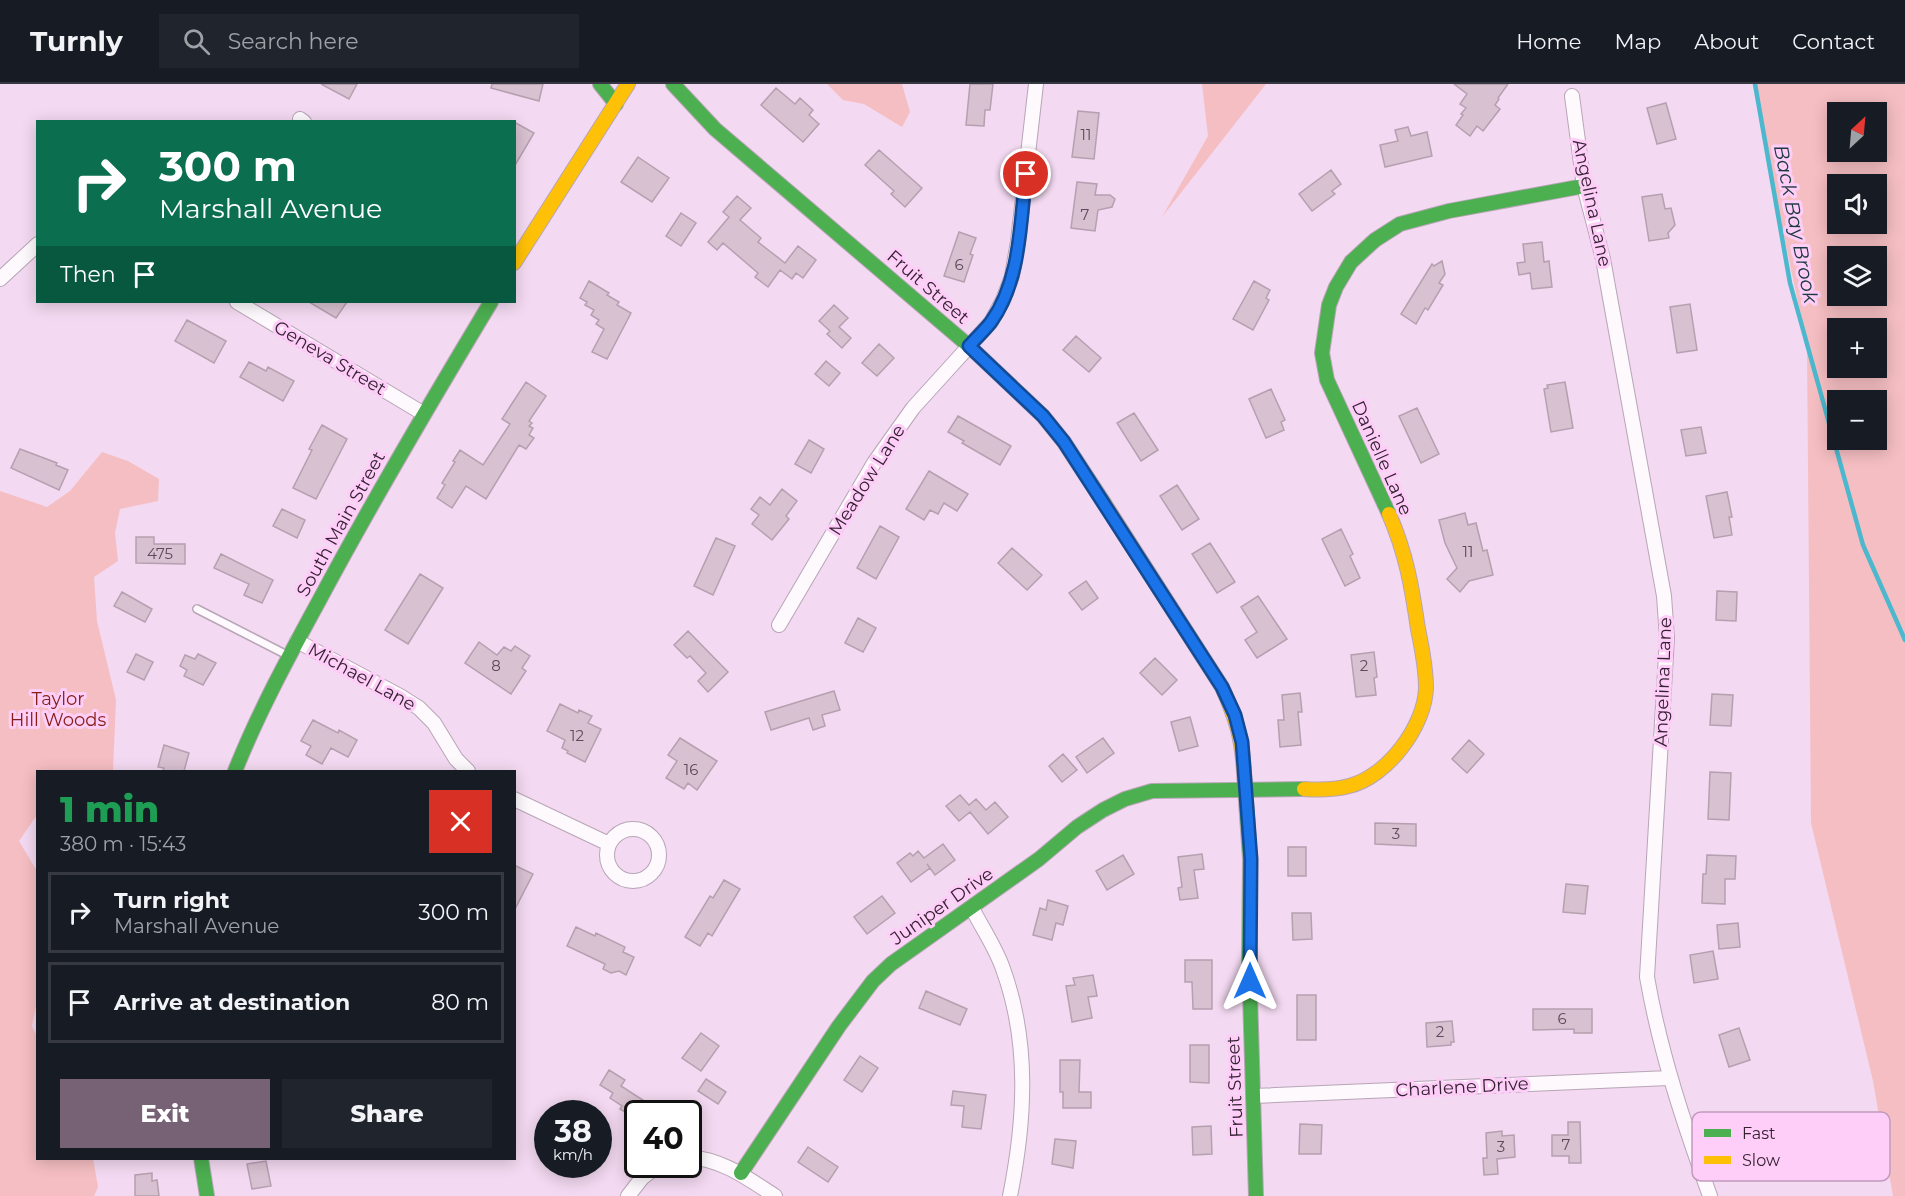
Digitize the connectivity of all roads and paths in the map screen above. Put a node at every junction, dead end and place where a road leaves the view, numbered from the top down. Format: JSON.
{"nodes":[{"id":1,"x":600,"y":84,"type":"edge"},
{"id":2,"x":628,"y":84,"type":"edge"},
{"id":3,"x":673,"y":84,"type":"edge"},
{"id":4,"x":1036,"y":84,"type":"edge"},
{"id":5,"x":1572,"y":96,"type":"dead end"},
{"id":6,"x":616,"y":104,"type":"junction"},
{"id":7,"x":1584,"y":186,"type":"junction"},
{"id":8,"x":36,"y":246,"type":"edge"},
{"id":9,"x":519,"y":247,"type":"edge"},
{"id":10,"x":0,"y":279,"type":"edge"},
{"id":11,"x":239,"y":303,"type":"edge"},
{"id":12,"x":490,"y":303,"type":"edge"},
{"id":13,"x":969,"y":346,"type":"junction"},
{"id":14,"x":424,"y":414,"type":"junction"},
{"id":15,"x":197,"y":609,"type":"dead end"},
{"id":16,"x":779,"y":625,"type":"dead end"},
{"id":17,"x":297,"y":641,"type":"junction"},
{"id":18,"x":289,"y":657,"type":"junction"},
{"id":19,"x":235,"y":770,"type":"edge"},
{"id":20,"x":467,"y":770,"type":"edge"},
{"id":21,"x":1245,"y":790,"type":"junction"},
{"id":22,"x":516,"y":800,"type":"edge"},
{"id":23,"x":609,"y":844,"type":"dead end"},
{"id":24,"x":972,"y":908,"type":"junction"},
{"id":25,"x":1669,"y":1078,"type":"junction"},
{"id":26,"x":1254,"y":1096,"type":"junction"},
{"id":27,"x":1692,"y":1144,"type":"edge"},
{"id":28,"x":702,"y":1159,"type":"edge"},
{"id":29,"x":201,"y":1160,"type":"edge"},
{"id":30,"x":741,"y":1173,"type":"junction"},
{"id":31,"x":642,"y":1178,"type":"edge"},
{"id":32,"x":1705,"y":1181,"type":"edge"},
{"id":33,"x":207,"y":1196,"type":"edge"},
{"id":34,"x":628,"y":1196,"type":"edge"},
{"id":35,"x":775,"y":1196,"type":"edge"},
{"id":36,"x":1010,"y":1196,"type":"edge"},
{"id":37,"x":1256,"y":1196,"type":"edge"},
{"id":38,"x":1710,"y":1196,"type":"edge"}],
"edges":[{"from":1,"to":6,"type":"street"},
{"from":2,"to":6,"type":"street"},
{"from":3,"to":13,"type":"street","name":"Fruit Street"},
{"from":4,"to":13,"type":"street","name":"Meadow Lane"},
{"from":5,"to":7,"type":"street","name":"Angelina Lane"},
{"from":6,"to":9,"type":"street"},
{"from":7,"to":21,"type":"street","name":"Danielle Lane"},
{"from":7,"to":25,"type":"street","name":"Angelina Lane"},
{"from":8,"to":10,"type":"street"},
{"from":11,"to":14,"type":"street","name":"Geneva Street"},
{"from":12,"to":14,"type":"street","name":"South Main Street"},
{"from":13,"to":16,"type":"street","name":"Meadow Lane"},
{"from":13,"to":21,"type":"street","name":"Fruit Street"},
{"from":14,"to":17,"type":"street","name":"South Main Street"},
{"from":15,"to":18,"type":"lane"},
{"from":17,"to":18,"type":"street","name":"South Main Street"},
{"from":17,"to":20,"type":"street","name":"Michael Lane"},
{"from":18,"to":19,"type":"street","name":"South Main Street"},
{"from":21,"to":24,"type":"street","name":"Juniper Drive"},
{"from":21,"to":26,"type":"street","name":"Fruit Street"},
{"from":22,"to":23,"type":"street"},
{"from":24,"to":30,"type":"street","name":"Juniper Drive"},
{"from":24,"to":36,"type":"street"},
{"from":25,"to":26,"type":"street","name":"Charlene Drive"},
{"from":25,"to":27,"type":"street","name":"Angelina Lane"},
{"from":26,"to":37,"type":"street","name":"Fruit Street"},
{"from":28,"to":30,"type":"street"},
{"from":29,"to":33,"type":"street"},
{"from":30,"to":35,"type":"street"},
{"from":31,"to":34,"type":"street"},
{"from":32,"to":38,"type":"street","name":"Angelina Lane"}]}
